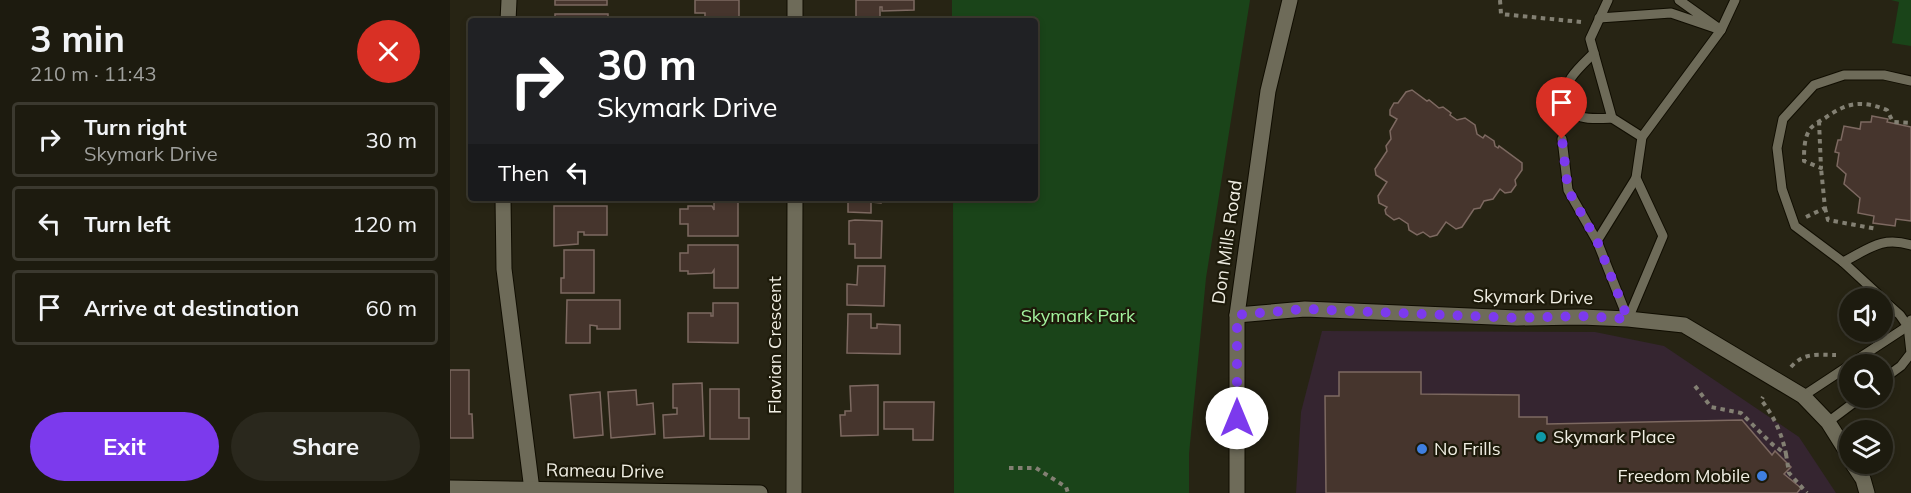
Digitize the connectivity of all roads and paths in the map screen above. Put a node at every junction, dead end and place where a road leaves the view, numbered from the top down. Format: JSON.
{"nodes":[{"id":1,"x":509,"y":0,"type":"edge"},
{"id":2,"x":795,"y":0,"type":"edge"},
{"id":3,"x":1290,"y":0,"type":"edge"},
{"id":4,"x":1500,"y":0,"type":"edge"},
{"id":5,"x":1608,"y":0,"type":"edge"},
{"id":6,"x":1679,"y":0,"type":"edge"},
{"id":7,"x":1735,"y":0,"type":"edge"},
{"id":8,"x":508,"y":18,"type":"edge"},
{"id":9,"x":795,"y":18,"type":"edge"},
{"id":10,"x":1598,"y":21,"type":"junction"},
{"id":11,"x":1722,"y":30,"type":"junction"},
{"id":12,"x":1594,"y":53,"type":"junction"},
{"id":13,"x":1911,"y":81,"type":"edge"},
{"id":14,"x":1612,"y":118,"type":"junction"},
{"id":15,"x":1819,"y":122,"type":"junction"},
{"id":16,"x":1911,"y":123,"type":"edge"},
{"id":17,"x":1642,"y":137,"type":"junction"},
{"id":18,"x":1562,"y":139,"type":"dead end"},
{"id":19,"x":1821,"y":168,"type":"junction"},
{"id":20,"x":1636,"y":178,"type":"junction"},
{"id":21,"x":503,"y":201,"type":"edge"},
{"id":22,"x":795,"y":201,"type":"edge"},
{"id":23,"x":1825,"y":208,"type":"junction"},
{"id":24,"x":1794,"y":223,"type":"junction"},
{"id":25,"x":1887,"y":231,"type":"dead end"},
{"id":26,"x":1597,"y":241,"type":"junction"},
{"id":27,"x":1911,"y":245,"type":"edge"},
{"id":28,"x":1843,"y":262,"type":"junction"},
{"id":29,"x":1870,"y":288,"type":"edge"},
{"id":30,"x":1893,"y":309,"type":"edge"},
{"id":31,"x":1237,"y":315,"type":"junction"},
{"id":32,"x":1628,"y":319,"type":"junction"},
{"id":33,"x":1910,"y":325,"type":"edge"},
{"id":34,"x":1866,"y":354,"type":"edge"},
{"id":35,"x":1839,"y":356,"type":"dead end"},
{"id":36,"x":1791,"y":367,"type":"dead end"},
{"id":37,"x":1839,"y":372,"type":"edge"},
{"id":38,"x":1893,"y":372,"type":"edge"},
{"id":39,"x":1695,"y":386,"type":"dead end"},
{"id":40,"x":1803,"y":396,"type":"junction"},
{"id":41,"x":1763,"y":397,"type":"dead end"},
{"id":42,"x":1847,"y":408,"type":"edge"},
{"id":43,"x":1828,"y":422,"type":"junction"},
{"id":44,"x":1839,"y":440,"type":"edge"},
{"id":45,"x":1786,"y":454,"type":"junction"},
{"id":46,"x":1010,"y":468,"type":"dead end"},
{"id":47,"x":1860,"y":474,"type":"edge"},
{"id":48,"x":450,"y":489,"type":"edge"},
{"id":49,"x":532,"y":490,"type":"junction"},
{"id":50,"x":760,"y":493,"type":"edge"},
{"id":51,"x":794,"y":493,"type":"edge"},
{"id":52,"x":1068,"y":493,"type":"edge"},
{"id":53,"x":1237,"y":493,"type":"edge"},
{"id":54,"x":1807,"y":493,"type":"edge"},
{"id":55,"x":1867,"y":493,"type":"edge"}],
"edges":[{"from":1,"to":8,"type":"street"},
{"from":2,"to":9,"type":"street"},
{"from":3,"to":31,"type":"street","name":"Don Mills Road"},
{"from":4,"to":10,"type":"path"},
{"from":5,"to":10,"type":"lane"},
{"from":6,"to":11,"type":"lane"},
{"from":7,"to":11,"type":"lane"},
{"from":10,"to":11,"type":"lane"},
{"from":10,"to":12,"type":"lane"},
{"from":11,"to":17,"type":"lane"},
{"from":12,"to":14,"type":"lane"},
{"from":12,"to":14,"type":"lane"},
{"from":13,"to":24,"type":"lane"},
{"from":14,"to":17,"type":"lane"},
{"from":15,"to":16,"type":"path"},
{"from":15,"to":19,"type":"path"},
{"from":15,"to":19,"type":"path"},
{"from":17,"to":20,"type":"lane"},
{"from":18,"to":26,"type":"lane"},
{"from":19,"to":23,"type":"path"},
{"from":20,"to":26,"type":"lane"},
{"from":20,"to":32,"type":"lane"},
{"from":21,"to":49,"type":"street"},
{"from":22,"to":51,"type":"street","name":"Flavian Crescent"},
{"from":23,"to":24,"type":"path"},
{"from":23,"to":25,"type":"path"},
{"from":24,"to":28,"type":"lane"},
{"from":26,"to":32,"type":"lane"},
{"from":27,"to":28,"type":"lane"},
{"from":28,"to":29,"type":"lane"},
{"from":30,"to":33,"type":"lane"},
{"from":31,"to":32,"type":"street","name":"Skymark Drive"},
{"from":31,"to":53,"type":"street","name":"Don Mills Road"},
{"from":32,"to":40,"type":"street","name":"Skymark Drive"},
{"from":33,"to":34,"type":"lane"},
{"from":33,"to":38,"type":"lane"},
{"from":35,"to":36,"type":"path"},
{"from":37,"to":40,"type":"lane"},
{"from":39,"to":45,"type":"path"},
{"from":40,"to":43,"type":"street","name":"Skymark Drive"},
{"from":41,"to":45,"type":"path"},
{"from":42,"to":43,"type":"lane"},
{"from":43,"to":44,"type":"street","name":"Skymark Drive"},
{"from":45,"to":54,"type":"path"},
{"from":46,"to":52,"type":"path"},
{"from":47,"to":55,"type":"street"},
{"from":48,"to":49,"type":"street","name":"Rameau Drive"},
{"from":49,"to":50,"type":"street","name":"Rameau Drive"}]}
